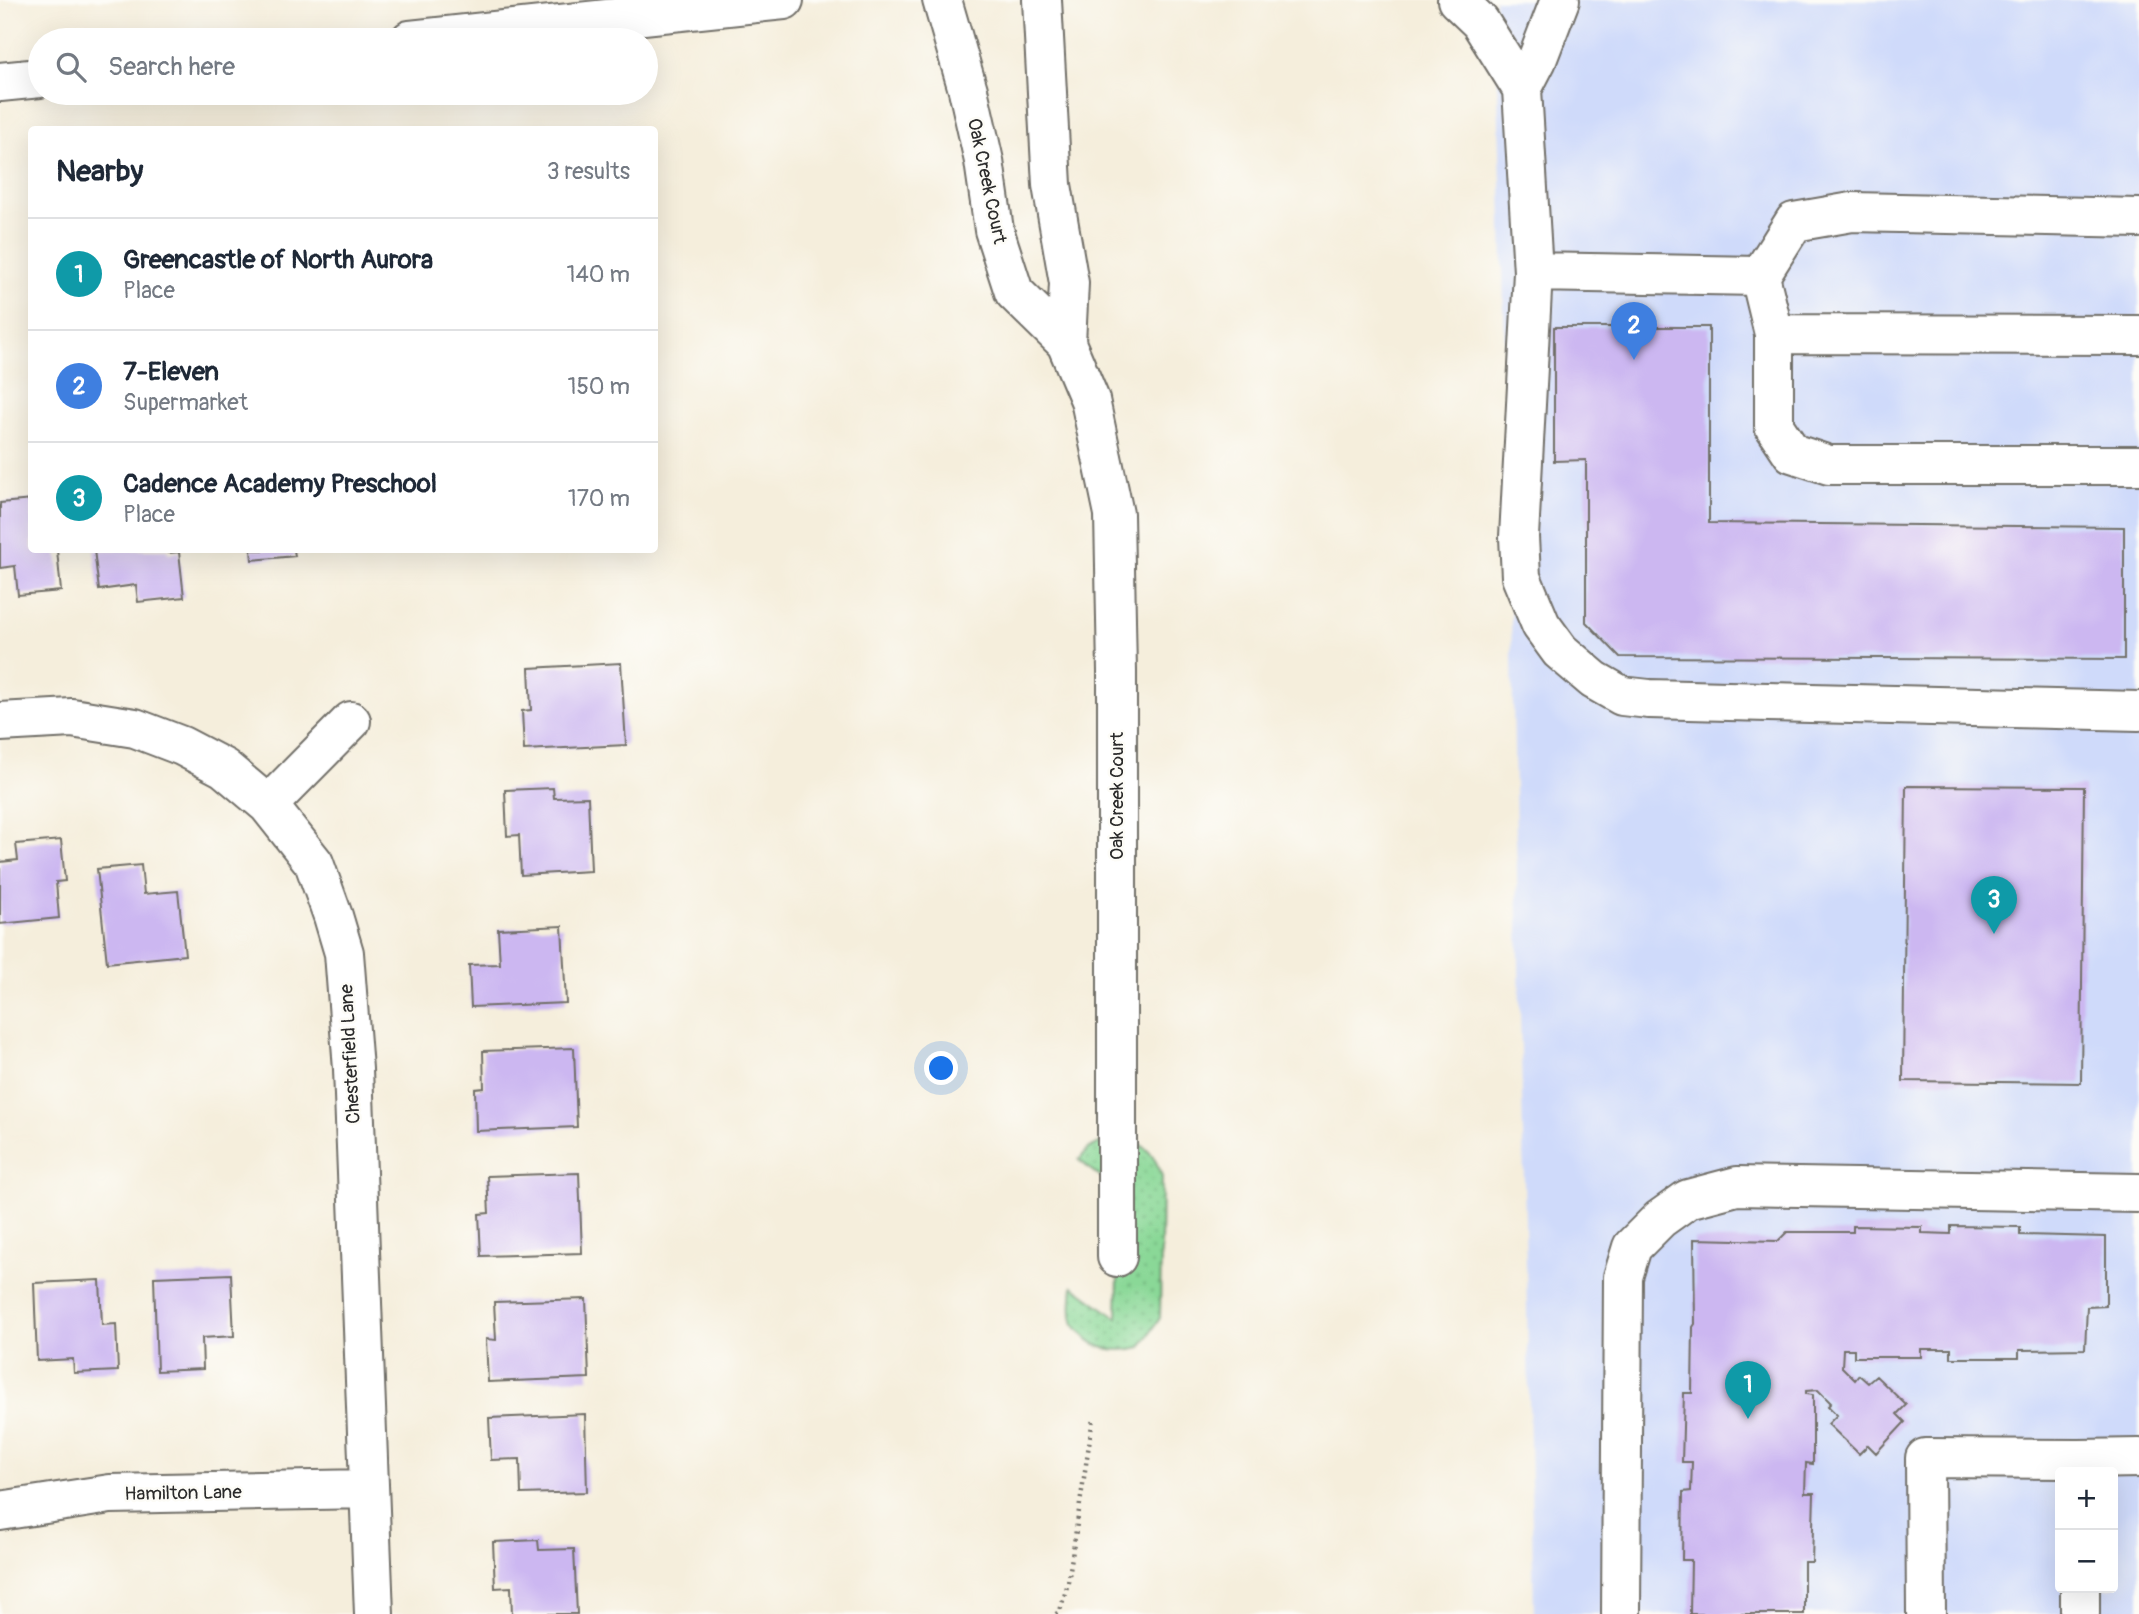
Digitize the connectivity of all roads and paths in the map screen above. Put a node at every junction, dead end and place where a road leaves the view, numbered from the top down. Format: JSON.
{"nodes":[{"id":1,"x":784,"y":0,"type":"edge"},
{"id":2,"x":942,"y":0,"type":"edge"},
{"id":3,"x":1042,"y":0,"type":"edge"},
{"id":4,"x":1457,"y":0,"type":"edge"},
{"id":5,"x":1560,"y":0,"type":"edge"},
{"id":6,"x":522,"y":28,"type":"edge"},
{"id":7,"x":28,"y":79,"type":"edge"},
{"id":8,"x":0,"y":82,"type":"edge"},
{"id":9,"x":1522,"y":89,"type":"junction"},
{"id":10,"x":2139,"y":218,"type":"edge"},
{"id":11,"x":1532,"y":272,"type":"junction"},
{"id":12,"x":1760,"y":276,"type":"junction"},
{"id":13,"x":1774,"y":334,"type":"junction"},
{"id":14,"x":2139,"y":335,"type":"edge"},
{"id":15,"x":1066,"y":343,"type":"junction"},
{"id":16,"x":2139,"y":465,"type":"edge"},
{"id":17,"x":2139,"y":711,"type":"edge"},
{"id":18,"x":351,"y":721,"type":"dead end"},
{"id":19,"x":0,"y":722,"type":"edge"},
{"id":20,"x":268,"y":805,"type":"junction"},
{"id":21,"x":2139,"y":1193,"type":"edge"},
{"id":22,"x":1116,"y":1257,"type":"dead end"},
{"id":23,"x":1093,"y":1418,"type":"dead end"},
{"id":24,"x":2139,"y":1458,"type":"edge"},
{"id":25,"x":2079,"y":1466,"type":"edge"},
{"id":26,"x":368,"y":1489,"type":"junction"},
{"id":27,"x":0,"y":1511,"type":"edge"},
{"id":28,"x":2080,"y":1593,"type":"edge"},
{"id":29,"x":374,"y":1614,"type":"edge"},
{"id":30,"x":1056,"y":1614,"type":"edge"},
{"id":31,"x":1621,"y":1614,"type":"edge"},
{"id":32,"x":1926,"y":1614,"type":"edge"},
{"id":33,"x":2080,"y":1614,"type":"edge"}],
"edges":[{"from":1,"to":6,"type":"street"},
{"from":2,"to":15,"type":"street","name":"Oak Creek Court"},
{"from":3,"to":15,"type":"street","name":"Oak Creek Court"},
{"from":4,"to":9,"type":"street"},
{"from":5,"to":9,"type":"street"},
{"from":7,"to":8,"type":"street"},
{"from":9,"to":11,"type":"street"},
{"from":10,"to":12,"type":"street"},
{"from":11,"to":12,"type":"street"},
{"from":11,"to":17,"type":"street"},
{"from":12,"to":13,"type":"street"},
{"from":13,"to":14,"type":"street"},
{"from":13,"to":16,"type":"street"},
{"from":15,"to":22,"type":"street","name":"Oak Creek Court"},
{"from":18,"to":20,"type":"street"},
{"from":19,"to":20,"type":"street","name":"Chesterfield Lane"},
{"from":20,"to":26,"type":"street","name":"Chesterfield Lane"},
{"from":21,"to":31,"type":"street"},
{"from":23,"to":30,"type":"path"},
{"from":24,"to":25,"type":"street"},
{"from":25,"to":32,"type":"street"},
{"from":26,"to":27,"type":"street","name":"Hamilton Lane"},
{"from":26,"to":29,"type":"street","name":"Chesterfield Lane"},
{"from":28,"to":33,"type":"street"}]}
